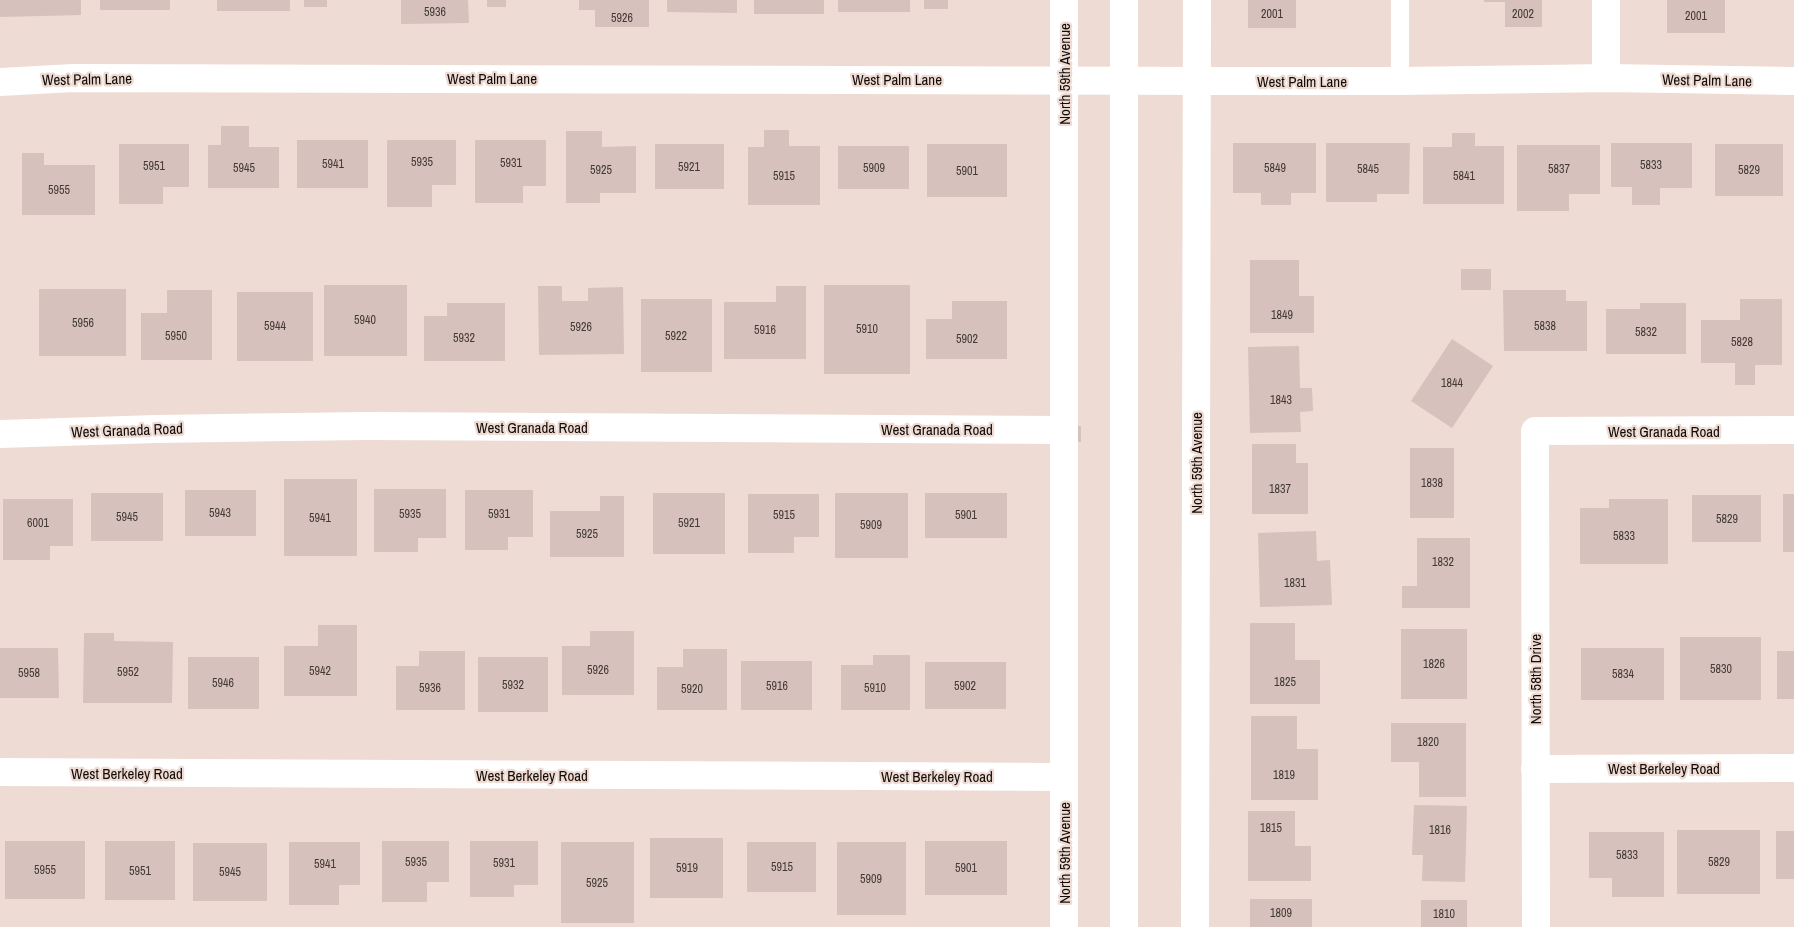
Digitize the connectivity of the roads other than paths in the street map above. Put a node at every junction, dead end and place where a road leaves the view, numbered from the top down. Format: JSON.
{"nodes":[{"id":1,"x":1064,"y":0,"type":"edge"},
{"id":2,"x":1124,"y":0,"type":"edge"},
{"id":3,"x":1197,"y":0,"type":"edge"},
{"id":4,"x":1400,"y":0,"type":"edge"},
{"id":5,"x":1606,"y":0,"type":"edge"},
{"id":6,"x":1606,"y":78,"type":"junction"},
{"id":7,"x":1064,"y":80,"type":"junction"},
{"id":8,"x":1124,"y":80,"type":"junction"},
{"id":9,"x":1196,"y":81,"type":"junction"},
{"id":10,"x":0,"y":82,"type":"edge"},
{"id":11,"x":1400,"y":82,"type":"junction"},
{"id":12,"x":1794,"y":82,"type":"edge"},
{"id":13,"x":1064,"y":430,"type":"junction"},
{"id":14,"x":1794,"y":430,"type":"edge"},
{"id":15,"x":1534,"y":431,"type":"joint"},
{"id":16,"x":0,"y":434,"type":"edge"},
{"id":17,"x":1794,"y":768,"type":"edge"},
{"id":18,"x":1535,"y":769,"type":"junction"},
{"id":19,"x":0,"y":772,"type":"edge"},
{"id":20,"x":1064,"y":777,"type":"junction"},
{"id":21,"x":1064,"y":927,"type":"edge"},
{"id":22,"x":1124,"y":927,"type":"edge"},
{"id":23,"x":1194,"y":927,"type":"edge"},
{"id":24,"x":1536,"y":927,"type":"edge"}],
"edges":[{"from":1,"to":7,"type":"street","name":"North 59th Avenue"},
{"from":2,"to":8,"type":"street"},
{"from":3,"to":9,"type":"street","name":"North 59th Avenue"},
{"from":4,"to":11,"type":"lane"},
{"from":5,"to":6,"type":"street"},
{"from":6,"to":11,"type":"street","name":"West Palm Lane"},
{"from":6,"to":12,"type":"street","name":"West Palm Lane"},
{"from":7,"to":8,"type":"street","name":"West Palm Lane"},
{"from":7,"to":10,"type":"street","name":"West Palm Lane"},
{"from":7,"to":13,"type":"street","name":"North 59th Avenue"},
{"from":8,"to":9,"type":"street","name":"West Palm Lane"},
{"from":8,"to":22,"type":"street"},
{"from":9,"to":11,"type":"street","name":"West Palm Lane"},
{"from":9,"to":23,"type":"street","name":"North 59th Avenue"},
{"from":13,"to":16,"type":"street","name":"West Granada Road"},
{"from":13,"to":20,"type":"street","name":"North 59th Avenue"},
{"from":14,"to":15,"type":"street","name":"West Granada Road"},
{"from":15,"to":18,"type":"street","name":"North 58th Drive"},
{"from":17,"to":18,"type":"street","name":"West Berkeley Road"},
{"from":18,"to":24,"type":"street","name":"North 58th Drive"},
{"from":19,"to":20,"type":"street","name":"West Berkeley Road"},
{"from":20,"to":21,"type":"street","name":"North 59th Avenue"}]}
